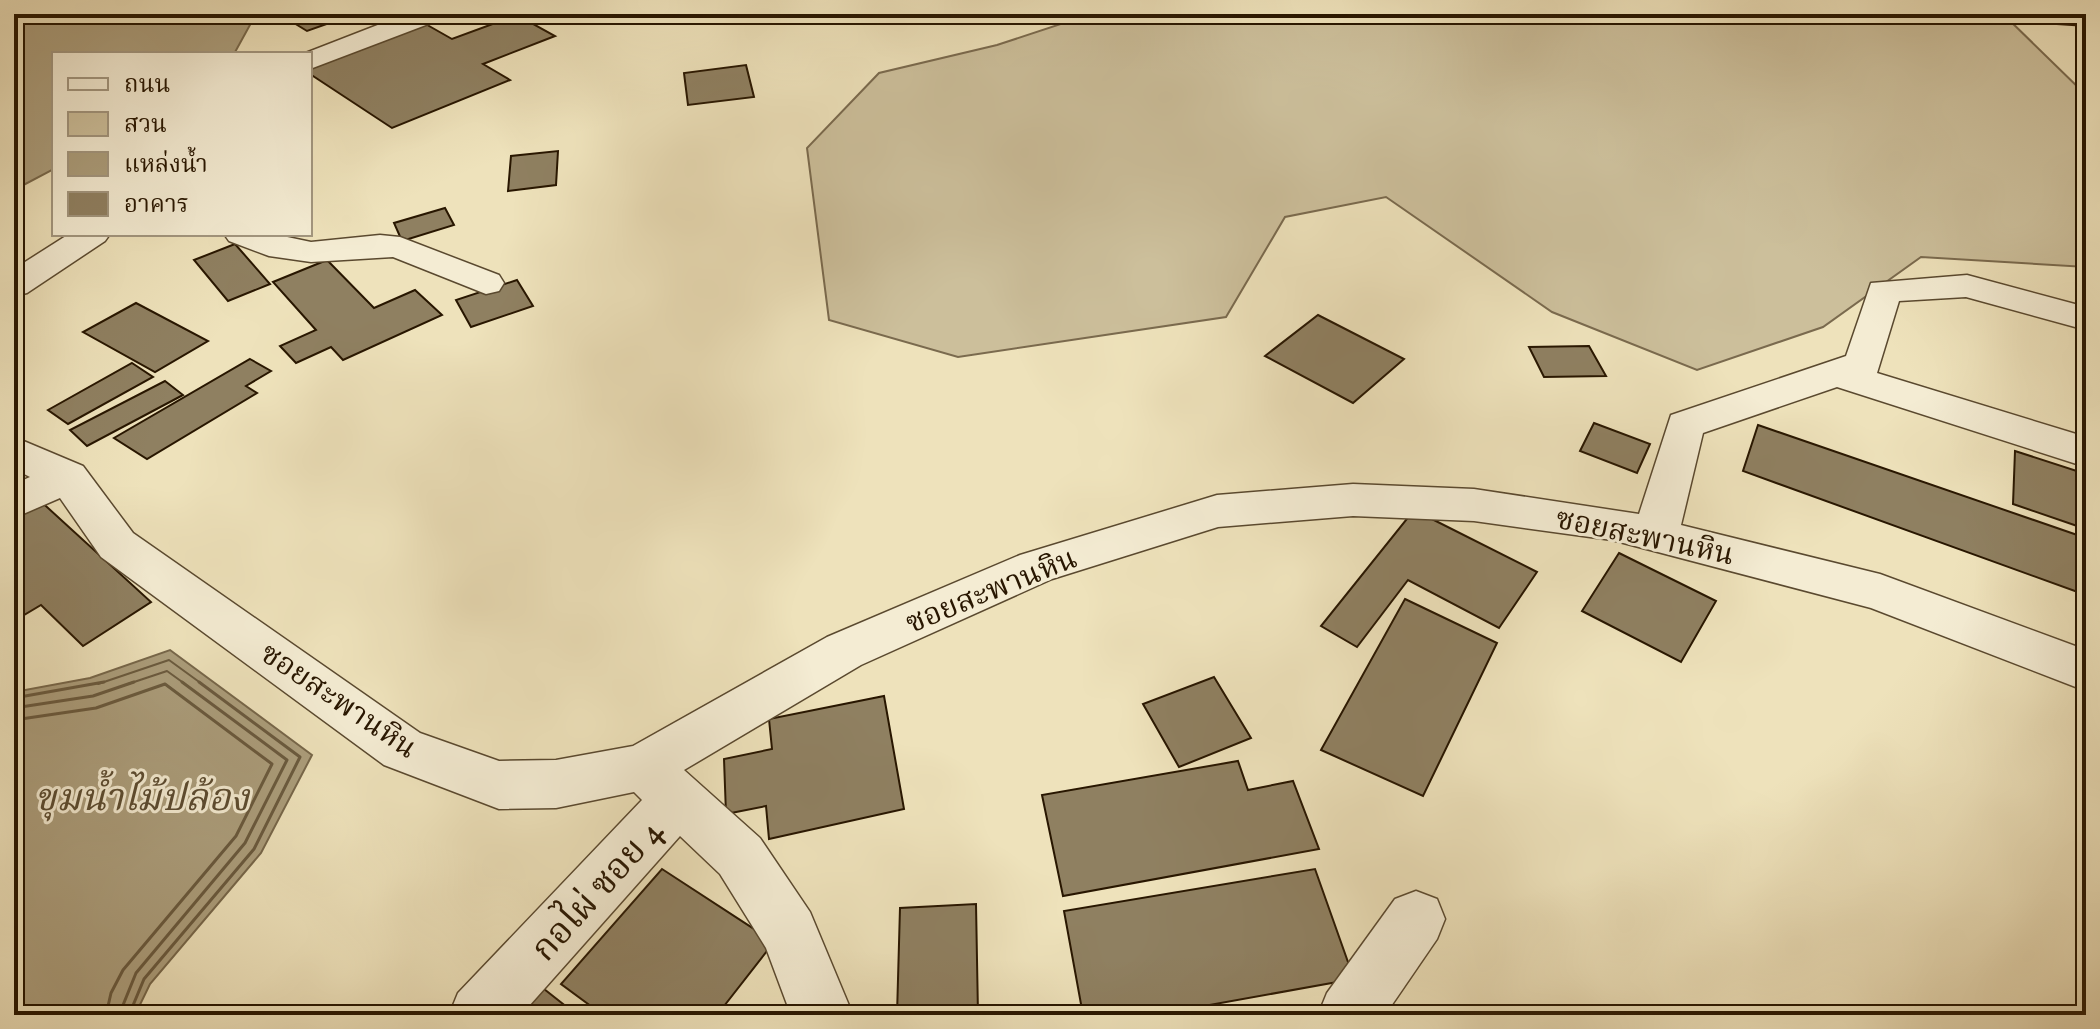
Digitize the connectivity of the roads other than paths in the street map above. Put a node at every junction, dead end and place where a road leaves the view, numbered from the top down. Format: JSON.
{"nodes":[{"id":1,"x":430,"y":14,"type":"edge"},
{"id":2,"x":312,"y":60,"type":"edge"},
{"id":3,"x":90,"y":236,"type":"edge"},
{"id":4,"x":246,"y":236,"type":"edge"},
{"id":5,"x":486,"y":283,"type":"dead end"},
{"id":6,"x":14,"y":285,"type":"edge"},
{"id":7,"x":2086,"y":319,"type":"edge"},
{"id":8,"x":1842,"y":375,"type":"junction"},
{"id":9,"x":14,"y":452,"type":"edge"},
{"id":10,"x":2086,"y":452,"type":"edge"},
{"id":11,"x":68,"y":477,"type":"junction"},
{"id":12,"x":14,"y":502,"type":"edge"},
{"id":13,"x":1656,"y":535,"type":"junction"},
{"id":14,"x":2086,"y":671,"type":"edge"},
{"id":15,"x":661,"y":783,"type":"junction"},
{"id":16,"x":1416,"y":919,"type":"dead end"},
{"id":17,"x":480,"y":1015,"type":"edge"},
{"id":18,"x":822,"y":1015,"type":"edge"},
{"id":19,"x":1349,"y":1015,"type":"edge"}],
"edges":[{"from":1,"to":2,"type":"street"},
{"from":3,"to":6,"type":"street"},
{"from":4,"to":5,"type":"street"},
{"from":7,"to":8,"type":"street"},
{"from":8,"to":10,"type":"street"},
{"from":8,"to":13,"type":"street"},
{"from":9,"to":11,"type":"street","name":"ซอยสะพานหิน"},
{"from":11,"to":12,"type":"street"},
{"from":11,"to":15,"type":"street","name":"ซอยสะพานหิน"},
{"from":13,"to":14,"type":"street","name":"ซอยสะพานหิน"},
{"from":13,"to":15,"type":"street","name":"ซอยสะพานหิน"},
{"from":15,"to":17,"type":"street","name":"กอไผ่ ซอย 4"},
{"from":15,"to":18,"type":"street"},
{"from":16,"to":19,"type":"street"}]}
